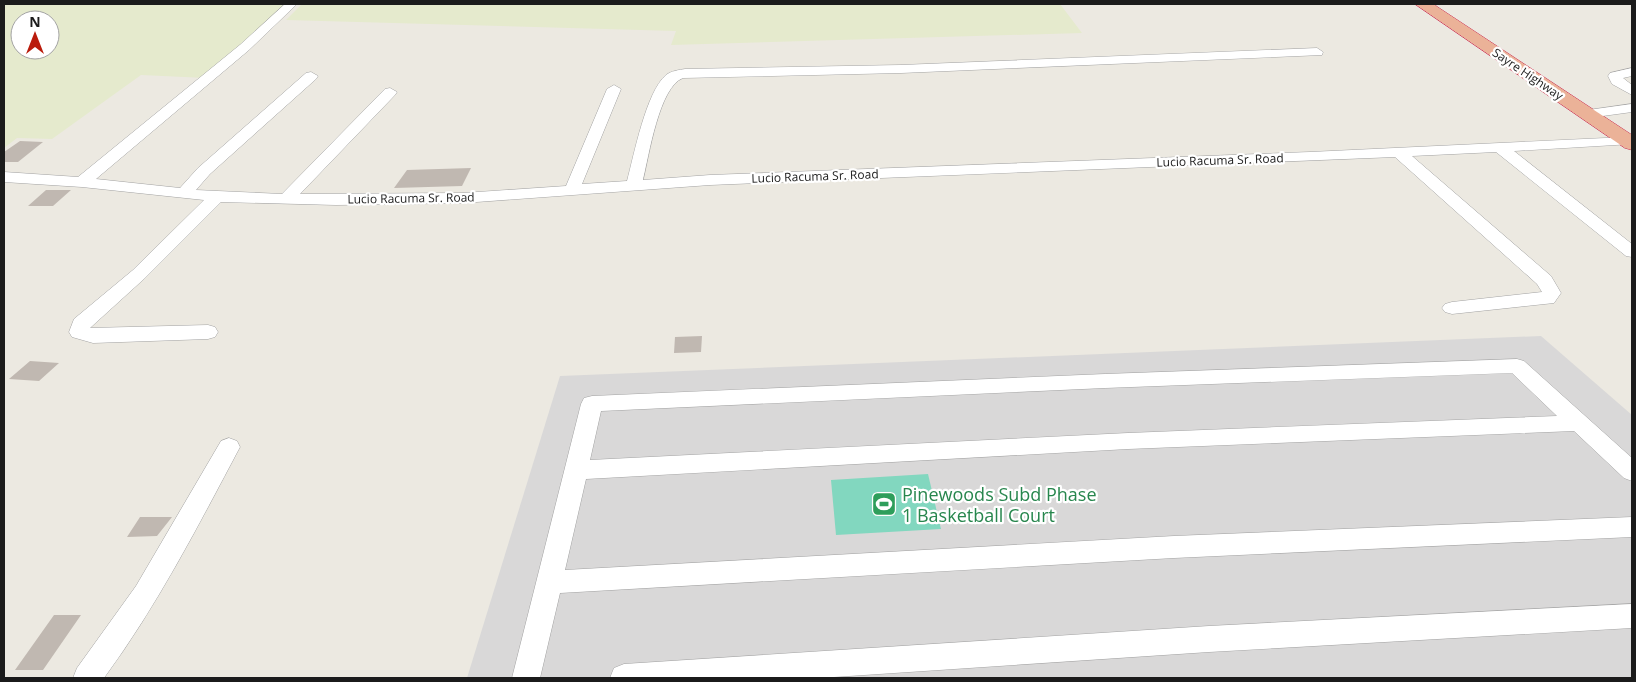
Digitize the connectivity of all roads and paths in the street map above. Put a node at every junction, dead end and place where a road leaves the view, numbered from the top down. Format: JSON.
{"nodes":[{"id":1,"x":291,"y":4,"type":"edge"},
{"id":2,"x":1424,"y":4,"type":"edge"},
{"id":3,"x":1432,"y":4,"type":"edge"},
{"id":4,"x":1317,"y":52,"type":"dead end"},
{"id":5,"x":1632,"y":72,"type":"edge"},
{"id":6,"x":311,"y":76,"type":"dead end"},
{"id":7,"x":614,"y":89,"type":"dead end"},
{"id":8,"x":1632,"y":91,"type":"edge"},
{"id":9,"x":390,"y":92,"type":"dead end"},
{"id":10,"x":1632,"y":108,"type":"edge"},
{"id":11,"x":1588,"y":114,"type":"junction"},
{"id":12,"x":1630,"y":143,"type":"edge"},
{"id":13,"x":1500,"y":148,"type":"junction"},
{"id":14,"x":1399,"y":153,"type":"junction"},
{"id":15,"x":204,"y":171,"type":"junction"},
{"id":16,"x":4,"y":177,"type":"edge"},
{"id":17,"x":82,"y":182,"type":"junction"},
{"id":18,"x":634,"y":185,"type":"junction"},
{"id":19,"x":138,"y":190,"type":"junction"},
{"id":20,"x":572,"y":190,"type":"junction"},
{"id":21,"x":186,"y":194,"type":"junction"},
{"id":22,"x":216,"y":197,"type":"junction"},
{"id":23,"x":286,"y":199,"type":"junction"},
{"id":24,"x":1632,"y":252,"type":"edge"},
{"id":25,"x":1452,"y":308,"type":"dead end"},
{"id":26,"x":208,"y":332,"type":"dead end"},
{"id":27,"x":1579,"y":423,"type":"junction"},
{"id":28,"x":229,"y":446,"type":"dead end"},
{"id":29,"x":576,"y":470,"type":"junction"},
{"id":30,"x":1632,"y":472,"type":"edge"},
{"id":31,"x":1632,"y":527,"type":"edge"},
{"id":32,"x":549,"y":582,"type":"junction"},
{"id":33,"x":1632,"y":616,"type":"edge"},
{"id":34,"x":87,"y":678,"type":"edge"},
{"id":35,"x":526,"y":678,"type":"edge"},
{"id":36,"x":624,"y":678,"type":"edge"}],
"edges":[{"from":1,"to":17,"type":"street"},
{"from":2,"to":3,"type":"street"},
{"from":2,"to":11,"type":"highway","name":"Sayre Highway"},
{"from":4,"to":18,"type":"street"},
{"from":5,"to":8,"type":"street"},
{"from":6,"to":15,"type":"street"},
{"from":7,"to":20,"type":"street"},
{"from":9,"to":23,"type":"street"},
{"from":10,"to":11,"type":"street"},
{"from":11,"to":12,"type":"highway","name":"Sayre Highway"},
{"from":12,"to":13,"type":"street","name":"Lucio Racuma Sr. Road"},
{"from":13,"to":14,"type":"street","name":"Lucio Racuma Sr. Road"},
{"from":13,"to":24,"type":"street"},
{"from":14,"to":18,"type":"street","name":"Lucio Racuma Sr. Road"},
{"from":14,"to":25,"type":"street"},
{"from":15,"to":19,"type":"street"},
{"from":15,"to":21,"type":"street"},
{"from":16,"to":17,"type":"street","name":"Lucio Racuma Sr. Road"},
{"from":17,"to":19,"type":"street","name":"Lucio Racuma Sr. Road"},
{"from":18,"to":20,"type":"street","name":"Lucio Racuma Sr. Road"},
{"from":19,"to":21,"type":"street","name":"Lucio Racuma Sr. Road"},
{"from":20,"to":23,"type":"street","name":"Lucio Racuma Sr. Road"},
{"from":21,"to":22,"type":"street","name":"Lucio Racuma Sr. Road"},
{"from":22,"to":23,"type":"street","name":"Lucio Racuma Sr. Road"},
{"from":22,"to":26,"type":"street"},
{"from":27,"to":29,"type":"street"},
{"from":27,"to":29,"type":"street"},
{"from":27,"to":30,"type":"street"},
{"from":28,"to":34,"type":"street"},
{"from":29,"to":32,"type":"street"},
{"from":31,"to":32,"type":"street"},
{"from":32,"to":35,"type":"street"},
{"from":33,"to":36,"type":"street"}]}
